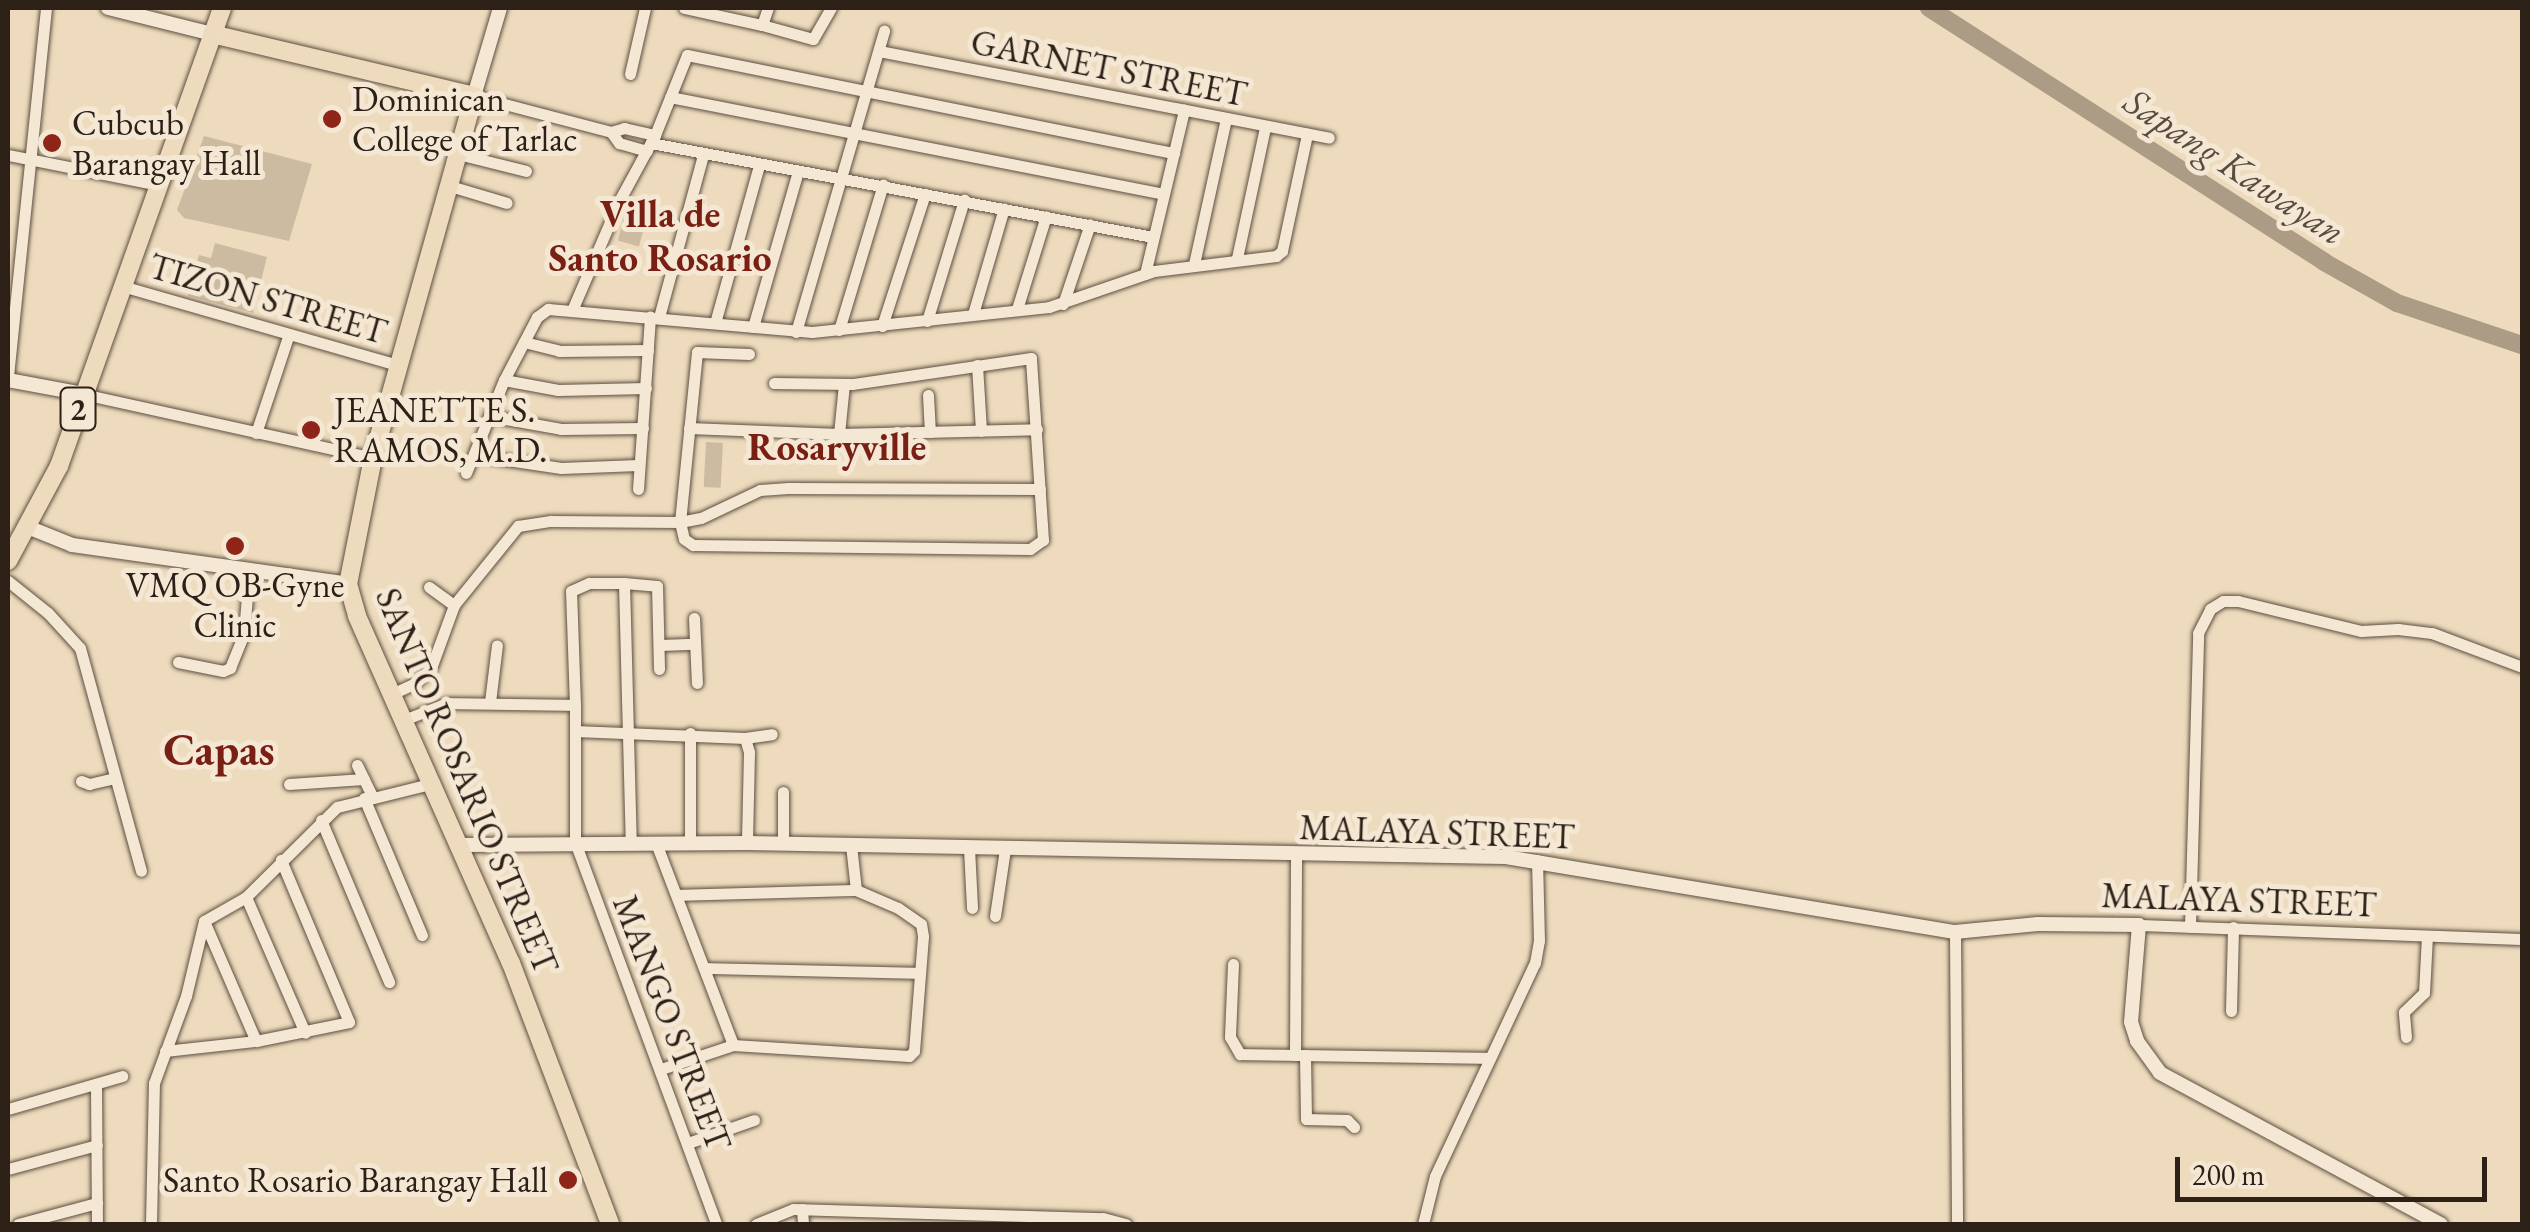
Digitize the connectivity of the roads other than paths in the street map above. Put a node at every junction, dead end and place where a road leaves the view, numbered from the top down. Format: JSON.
{"nodes":[{"id":1,"x":46,"y":8,"type":"edge"},
{"id":2,"x":222,"y":8,"type":"edge"},
{"id":3,"x":500,"y":8,"type":"edge"},
{"id":4,"x":645,"y":8,"type":"edge"},
{"id":5,"x":684,"y":8,"type":"edge"},
{"id":6,"x":768,"y":8,"type":"edge"},
{"id":7,"x":832,"y":8,"type":"edge"},
{"id":8,"x":118,"y":9,"type":"edge"},
{"id":9,"x":762,"y":25,"type":"junction"},
{"id":10,"x":884,"y":31,"type":"dead end"},
{"id":11,"x":212,"y":34,"type":"junction"},
{"id":12,"x":879,"y":51,"type":"junction"},
{"id":13,"x":630,"y":74,"type":"dead end"},
{"id":14,"x":868,"y":93,"type":"junction"},
{"id":15,"x":474,"y":96,"type":"junction"},
{"id":16,"x":670,"y":96,"type":"junction"},
{"id":17,"x":1184,"y":110,"type":"junction"},
{"id":18,"x":1226,"y":118,"type":"junction"},
{"id":19,"x":1265,"y":126,"type":"junction"},
{"id":20,"x":855,"y":132,"type":"junction"},
{"id":21,"x":1307,"y":134,"type":"junction"},
{"id":22,"x":1328,"y":138,"type":"dead end"},
{"id":23,"x":651,"y":143,"type":"junction"},
{"id":24,"x":458,"y":154,"type":"junction"},
{"id":25,"x":1174,"y":154,"type":"junction"},
{"id":26,"x":704,"y":155,"type":"junction"},
{"id":27,"x":8,"y":156,"type":"edge"},
{"id":28,"x":32,"y":158,"type":"junction"},
{"id":29,"x":759,"y":166,"type":"junction"},
{"id":30,"x":798,"y":170,"type":"junction"},
{"id":31,"x":526,"y":171,"type":"dead end"},
{"id":32,"x":842,"y":178,"type":"junction"},
{"id":33,"x":883,"y":184,"type":"junction"},
{"id":34,"x":158,"y":186,"type":"junction"},
{"id":35,"x":450,"y":186,"type":"junction"},
{"id":36,"x":925,"y":194,"type":"junction"},
{"id":37,"x":1164,"y":194,"type":"junction"},
{"id":38,"x":964,"y":200,"type":"junction"},
{"id":39,"x":507,"y":202,"type":"dead end"},
{"id":40,"x":1004,"y":208,"type":"junction"},
{"id":41,"x":1046,"y":216,"type":"junction"},
{"id":42,"x":1090,"y":224,"type":"junction"},
{"id":43,"x":1153,"y":237,"type":"junction"},
{"id":44,"x":1237,"y":258,"type":"junction"},
{"id":45,"x":1194,"y":264,"type":"junction"},
{"id":46,"x":1144,"y":274,"type":"junction"},
{"id":47,"x":122,"y":286,"type":"junction"},
{"id":48,"x":1064,"y":304,"type":"junction"},
{"id":49,"x":573,"y":308,"type":"junction"},
{"id":50,"x":1017,"y":309,"type":"junction"},
{"id":51,"x":973,"y":314,"type":"junction"},
{"id":52,"x":655,"y":317,"type":"junction"},
{"id":53,"x":927,"y":321,"type":"junction"},
{"id":54,"x":715,"y":323,"type":"junction"},
{"id":55,"x":882,"y":326,"type":"junction"},
{"id":56,"x":754,"y":327,"type":"junction"},
{"id":57,"x":839,"y":330,"type":"junction"},
{"id":58,"x":796,"y":332,"type":"junction"},
{"id":59,"x":289,"y":334,"type":"junction"},
{"id":60,"x":524,"y":342,"type":"junction"},
{"id":61,"x":648,"y":350,"type":"junction"},
{"id":62,"x":749,"y":354,"type":"dead end"},
{"id":63,"x":398,"y":365,"type":"junction"},
{"id":64,"x":977,"y":365,"type":"junction"},
{"id":65,"x":8,"y":378,"type":"edge"},
{"id":66,"x":504,"y":380,"type":"junction"},
{"id":67,"x":774,"y":382,"type":"dead end"},
{"id":68,"x":844,"y":384,"type":"junction"},
{"id":69,"x":646,"y":388,"type":"junction"},
{"id":70,"x":83,"y":394,"type":"junction"},
{"id":71,"x":928,"y":395,"type":"dead end"},
{"id":72,"x":488,"y":416,"type":"junction"},
{"id":73,"x":642,"y":428,"type":"junction"},
{"id":74,"x":689,"y":428,"type":"junction"},
{"id":75,"x":1038,"y":429,"type":"junction"},
{"id":76,"x":981,"y":431,"type":"junction"},
{"id":77,"x":256,"y":432,"type":"junction"},
{"id":78,"x":930,"y":432,"type":"junction"},
{"id":79,"x":838,"y":434,"type":"junction"},
{"id":80,"x":474,"y":455,"type":"junction"},
{"id":81,"x":373,"y":458,"type":"junction"},
{"id":82,"x":638,"y":465,"type":"junction"},
{"id":83,"x":466,"y":473,"type":"dead end"},
{"id":84,"x":638,"y":489,"type":"dead end"},
{"id":85,"x":1040,"y":489,"type":"junction"},
{"id":86,"x":680,"y":522,"type":"junction"},
{"id":87,"x":30,"y":528,"type":"junction"},
{"id":88,"x":8,"y":562,"type":"edge"},
{"id":89,"x":249,"y":570,"type":"junction"},
{"id":90,"x":8,"y":581,"type":"edge"},
{"id":91,"x":624,"y":583,"type":"junction"},
{"id":92,"x":348,"y":584,"type":"junction"},
{"id":93,"x":429,"y":587,"type":"dead end"},
{"id":94,"x":454,"y":604,"type":"junction"},
{"id":95,"x":694,"y":618,"type":"dead end"},
{"id":96,"x":695,"y":644,"type":"junction"},
{"id":97,"x":497,"y":645,"type":"dead end"},
{"id":98,"x":659,"y":645,"type":"junction"},
{"id":99,"x":178,"y":662,"type":"dead end"},
{"id":100,"x":2522,"y":667,"type":"edge"},
{"id":101,"x":660,"y":670,"type":"dead end"},
{"id":102,"x":697,"y":684,"type":"dead end"},
{"id":103,"x":394,"y":693,"type":"junction"},
{"id":104,"x":490,"y":702,"type":"junction"},
{"id":105,"x":575,"y":705,"type":"junction"},
{"id":106,"x":406,"y":719,"type":"junction"},
{"id":107,"x":574,"y":731,"type":"junction"},
{"id":108,"x":631,"y":732,"type":"junction"},
{"id":109,"x":690,"y":733,"type":"junction"},
{"id":110,"x":772,"y":734,"type":"dead end"},
{"id":111,"x":745,"y":738,"type":"junction"},
{"id":112,"x":357,"y":766,"type":"dead end"},
{"id":113,"x":115,"y":778,"type":"junction"},
{"id":114,"x":364,"y":780,"type":"junction"},
{"id":115,"x":81,"y":781,"type":"dead end"},
{"id":116,"x":434,"y":783,"type":"junction"},
{"id":117,"x":290,"y":784,"type":"dead end"},
{"id":118,"x":783,"y":792,"type":"dead end"},
{"id":119,"x":368,"y":797,"type":"junction"},
{"id":120,"x":321,"y":820,"type":"junction"},
{"id":121,"x":575,"y":842,"type":"junction"},
{"id":122,"x":631,"y":842,"type":"junction"},
{"id":123,"x":690,"y":842,"type":"junction"},
{"id":124,"x":656,"y":843,"type":"junction"},
{"id":125,"x":747,"y":843,"type":"junction"},
{"id":126,"x":462,"y":844,"type":"junction"},
{"id":127,"x":783,"y":844,"type":"junction"},
{"id":128,"x":851,"y":845,"type":"junction"},
{"id":129,"x":969,"y":848,"type":"junction"},
{"id":130,"x":1005,"y":850,"type":"junction"},
{"id":131,"x":1296,"y":856,"type":"junction"},
{"id":132,"x":281,"y":860,"type":"junction"},
{"id":133,"x":1537,"y":860,"type":"junction"},
{"id":134,"x":141,"y":871,"type":"dead end"},
{"id":135,"x":856,"y":890,"type":"junction"},
{"id":136,"x":679,"y":896,"type":"junction"},
{"id":137,"x":246,"y":897,"type":"junction"},
{"id":138,"x":972,"y":908,"type":"dead end"},
{"id":139,"x":995,"y":916,"type":"dead end"},
{"id":140,"x":204,"y":921,"type":"junction"},
{"id":141,"x":2139,"y":924,"type":"junction"},
{"id":142,"x":2190,"y":927,"type":"junction"},
{"id":143,"x":2234,"y":927,"type":"junction"},
{"id":144,"x":1955,"y":932,"type":"junction"},
{"id":145,"x":422,"y":935,"type":"dead end"},
{"id":146,"x":2426,"y":936,"type":"junction"},
{"id":147,"x":2522,"y":939,"type":"edge"},
{"id":148,"x":1233,"y":964,"type":"dead end"},
{"id":149,"x":706,"y":968,"type":"junction"},
{"id":150,"x":919,"y":974,"type":"junction"},
{"id":151,"x":389,"y":982,"type":"dead end"},
{"id":152,"x":2231,"y":1011,"type":"dead end"},
{"id":153,"x":305,"y":1032,"type":"junction"},
{"id":154,"x":2406,"y":1037,"type":"dead end"},
{"id":155,"x":256,"y":1042,"type":"junction"},
{"id":156,"x":733,"y":1045,"type":"junction"},
{"id":157,"x":165,"y":1051,"type":"junction"},
{"id":158,"x":1300,"y":1055,"type":"junction"},
{"id":159,"x":1490,"y":1058,"type":"junction"},
{"id":160,"x":660,"y":1070,"type":"junction"},
{"id":161,"x":122,"y":1076,"type":"dead end"},
{"id":162,"x":96,"y":1084,"type":"junction"},
{"id":163,"x":8,"y":1109,"type":"edge"},
{"id":164,"x":754,"y":1120,"type":"dead end"},
{"id":165,"x":1354,"y":1127,"type":"dead end"},
{"id":166,"x":688,"y":1143,"type":"junction"},
{"id":167,"x":97,"y":1145,"type":"junction"},
{"id":168,"x":8,"y":1169,"type":"edge"},
{"id":169,"x":97,"y":1203,"type":"junction"},
{"id":170,"x":802,"y":1209,"type":"junction"},
{"id":171,"x":904,"y":1220,"type":"edge"},
{"id":172,"x":1030,"y":1221,"type":"edge"},
{"id":173,"x":18,"y":1224,"type":"edge"},
{"id":174,"x":97,"y":1224,"type":"edge"},
{"id":175,"x":151,"y":1224,"type":"edge"},
{"id":176,"x":610,"y":1224,"type":"edge"},
{"id":177,"x":716,"y":1224,"type":"edge"},
{"id":178,"x":756,"y":1224,"type":"edge"},
{"id":179,"x":803,"y":1224,"type":"edge"},
{"id":180,"x":1126,"y":1224,"type":"edge"},
{"id":181,"x":1423,"y":1224,"type":"edge"},
{"id":182,"x":1957,"y":1224,"type":"edge"},
{"id":183,"x":2441,"y":1224,"type":"edge"}],
"edges":[{"from":1,"to":28,"type":"street"},
{"from":2,"to":11,"type":"main road","number":"2"},
{"from":3,"to":15,"type":"street","name":"SANTO ROSARIO STREET"},
{"from":4,"to":13,"type":"street"},
{"from":5,"to":9,"type":"street"},
{"from":6,"to":9,"type":"street"},
{"from":7,"to":9,"type":"street"},
{"from":8,"to":11,"type":"street"},
{"from":10,"to":12,"type":"street"},
{"from":11,"to":15,"type":"main road"},
{"from":11,"to":34,"type":"main road","number":"2"},
{"from":12,"to":14,"type":"street"},
{"from":12,"to":17,"type":"street","name":"GARNET STREET"},
{"from":14,"to":16,"type":"street"},
{"from":14,"to":20,"type":"street"},
{"from":14,"to":25,"type":"street"},
{"from":15,"to":23,"type":"street"},
{"from":15,"to":24,"type":"main road","name":"SANTO ROSARIO STREET"},
{"from":16,"to":20,"type":"street"},
{"from":16,"to":23,"type":"street"},
{"from":17,"to":18,"type":"street","name":"GARNET STREET"},
{"from":17,"to":25,"type":"street"},
{"from":18,"to":19,"type":"street","name":"GARNET STREET"},
{"from":18,"to":45,"type":"street"},
{"from":19,"to":21,"type":"street","name":"GARNET STREET"},
{"from":19,"to":44,"type":"street"},
{"from":20,"to":32,"type":"street"},
{"from":20,"to":37,"type":"street"},
{"from":21,"to":22,"type":"street","name":"GARNET STREET"},
{"from":21,"to":44,"type":"street"},
{"from":23,"to":26,"type":"street"},
{"from":23,"to":49,"type":"street"},
{"from":24,"to":31,"type":"street"},
{"from":24,"to":35,"type":"main road","name":"SANTO ROSARIO STREET"},
{"from":25,"to":37,"type":"street"},
{"from":26,"to":29,"type":"street"},
{"from":26,"to":52,"type":"street"},
{"from":27,"to":28,"type":"street"},
{"from":28,"to":34,"type":"street"},
{"from":28,"to":65,"type":"street"},
{"from":29,"to":30,"type":"street"},
{"from":29,"to":54,"type":"street"},
{"from":30,"to":32,"type":"street"},
{"from":30,"to":56,"type":"street"},
{"from":32,"to":33,"type":"street"},
{"from":32,"to":58,"type":"street"},
{"from":33,"to":36,"type":"street"},
{"from":33,"to":57,"type":"street"},
{"from":34,"to":47,"type":"main road","number":"2"},
{"from":35,"to":39,"type":"street"},
{"from":35,"to":63,"type":"main road","name":"SANTO ROSARIO STREET"},
{"from":36,"to":38,"type":"street"},
{"from":36,"to":55,"type":"street"},
{"from":37,"to":43,"type":"street"},
{"from":38,"to":40,"type":"street"},
{"from":38,"to":53,"type":"street"},
{"from":40,"to":41,"type":"street"},
{"from":40,"to":51,"type":"street"},
{"from":41,"to":42,"type":"street"},
{"from":41,"to":50,"type":"street"},
{"from":42,"to":43,"type":"street"},
{"from":42,"to":48,"type":"street"},
{"from":43,"to":46,"type":"street"},
{"from":44,"to":45,"type":"street"},
{"from":45,"to":46,"type":"street"},
{"from":46,"to":48,"type":"street"},
{"from":47,"to":59,"type":"street","name":"TIZON STREET"},
{"from":47,"to":70,"type":"main road","number":"2"},
{"from":48,"to":50,"type":"street"},
{"from":49,"to":52,"type":"street"},
{"from":49,"to":60,"type":"street"},
{"from":50,"to":51,"type":"street"},
{"from":51,"to":53,"type":"street"},
{"from":52,"to":54,"type":"street"},
{"from":52,"to":61,"type":"street"},
{"from":53,"to":55,"type":"street"},
{"from":54,"to":56,"type":"street"},
{"from":55,"to":57,"type":"street"},
{"from":56,"to":58,"type":"street"},
{"from":57,"to":58,"type":"street"},
{"from":59,"to":63,"type":"street","name":"TIZON STREET"},
{"from":59,"to":77,"type":"street"},
{"from":60,"to":61,"type":"street"},
{"from":60,"to":66,"type":"street"},
{"from":61,"to":69,"type":"street"},
{"from":62,"to":74,"type":"street"},
{"from":63,"to":81,"type":"main road","name":"SANTO ROSARIO STREET"},
{"from":64,"to":68,"type":"street"},
{"from":64,"to":75,"type":"street"},
{"from":64,"to":76,"type":"street"},
{"from":65,"to":70,"type":"street"},
{"from":66,"to":69,"type":"street"},
{"from":66,"to":72,"type":"street"},
{"from":67,"to":68,"type":"street"},
{"from":68,"to":79,"type":"street"},
{"from":69,"to":73,"type":"street"},
{"from":70,"to":77,"type":"street"},
{"from":70,"to":87,"type":"main road","number":"2"},
{"from":71,"to":78,"type":"street"},
{"from":72,"to":73,"type":"street"},
{"from":72,"to":80,"type":"street"},
{"from":73,"to":82,"type":"street"},
{"from":74,"to":79,"type":"street"},
{"from":74,"to":86,"type":"street"},
{"from":75,"to":76,"type":"street"},
{"from":75,"to":85,"type":"street"},
{"from":76,"to":78,"type":"street"},
{"from":77,"to":81,"type":"street"},
{"from":78,"to":79,"type":"street"},
{"from":80,"to":82,"type":"street"},
{"from":80,"to":83,"type":"street"},
{"from":81,"to":92,"type":"main road","name":"SANTO ROSARIO STREET"},
{"from":82,"to":84,"type":"street"},
{"from":85,"to":86,"type":"street"},
{"from":85,"to":86,"type":"street"},
{"from":86,"to":94,"type":"street"},
{"from":87,"to":88,"type":"main road","number":"2"},
{"from":87,"to":89,"type":"street"},
{"from":89,"to":92,"type":"street"},
{"from":89,"to":99,"type":"street"},
{"from":90,"to":113,"type":"street"},
{"from":91,"to":98,"type":"street"},
{"from":91,"to":105,"type":"street","name":"MANGO STREET"},
{"from":91,"to":108,"type":"street"},
{"from":92,"to":103,"type":"main road","name":"SANTO ROSARIO STREET"},
{"from":93,"to":94,"type":"street"},
{"from":94,"to":103,"type":"street"},
{"from":95,"to":96,"type":"street"},
{"from":96,"to":98,"type":"street"},
{"from":96,"to":102,"type":"street"},
{"from":97,"to":104,"type":"street"},
{"from":98,"to":101,"type":"street"},
{"from":100,"to":142,"type":"street"},
{"from":103,"to":106,"type":"main road","name":"SANTO ROSARIO STREET"},
{"from":104,"to":105,"type":"street"},
{"from":104,"to":106,"type":"street"},
{"from":105,"to":107,"type":"street","name":"MANGO STREET"},
{"from":106,"to":116,"type":"main road","name":"SANTO ROSARIO STREET"},
{"from":107,"to":108,"type":"street"},
{"from":107,"to":121,"type":"street","name":"MANGO STREET"},
{"from":108,"to":109,"type":"street"},
{"from":108,"to":122,"type":"street"},
{"from":109,"to":111,"type":"street"},
{"from":109,"to":123,"type":"street"},
{"from":110,"to":111,"type":"street"},
{"from":111,"to":125,"type":"street"},
{"from":112,"to":114,"type":"street"},
{"from":113,"to":115,"type":"street"},
{"from":113,"to":134,"type":"street"},
{"from":114,"to":117,"type":"street"},
{"from":114,"to":119,"type":"street"},
{"from":116,"to":119,"type":"street"},
{"from":116,"to":126,"type":"main road","name":"SANTO ROSARIO STREET"},
{"from":118,"to":127,"type":"street"},
{"from":119,"to":120,"type":"street"},
{"from":119,"to":145,"type":"street"},
{"from":120,"to":132,"type":"street"},
{"from":120,"to":151,"type":"street"},
{"from":121,"to":122,"type":"street","name":"MALAYA STREET"},
{"from":121,"to":126,"type":"street","name":"MALAYA STREET"},
{"from":121,"to":160,"type":"street","name":"MANGO STREET"},
{"from":122,"to":124,"type":"street","name":"MALAYA STREET"},
{"from":123,"to":124,"type":"street","name":"MALAYA STREET"},
{"from":123,"to":125,"type":"street","name":"MALAYA STREET"},
{"from":124,"to":136,"type":"street"},
{"from":125,"to":127,"type":"street","name":"MALAYA STREET"},
{"from":126,"to":176,"type":"main road","name":"SANTO ROSARIO STREET"},
{"from":127,"to":128,"type":"street","name":"MALAYA STREET"},
{"from":128,"to":129,"type":"street","name":"MALAYA STREET"},
{"from":128,"to":135,"type":"street"},
{"from":129,"to":130,"type":"street","name":"MALAYA STREET"},
{"from":129,"to":138,"type":"street"},
{"from":130,"to":131,"type":"street","name":"MALAYA STREET"},
{"from":130,"to":139,"type":"street"},
{"from":131,"to":133,"type":"street","name":"MALAYA STREET"},
{"from":131,"to":158,"type":"street"},
{"from":132,"to":137,"type":"street"},
{"from":132,"to":153,"type":"street"},
{"from":133,"to":144,"type":"street","name":"MALAYA STREET"},
{"from":133,"to":159,"type":"street"},
{"from":135,"to":136,"type":"street"},
{"from":135,"to":150,"type":"street"},
{"from":136,"to":149,"type":"street"},
{"from":137,"to":140,"type":"street"},
{"from":137,"to":153,"type":"street"},
{"from":140,"to":155,"type":"street"},
{"from":140,"to":157,"type":"street"},
{"from":141,"to":142,"type":"street","name":"MALAYA STREET"},
{"from":141,"to":144,"type":"street","name":"MALAYA STREET"},
{"from":141,"to":183,"type":"street"},
{"from":142,"to":143,"type":"street","name":"MALAYA STREET"},
{"from":143,"to":146,"type":"street","name":"MALAYA STREET"},
{"from":143,"to":152,"type":"street"},
{"from":144,"to":182,"type":"street"},
{"from":146,"to":147,"type":"street","name":"MALAYA STREET"},
{"from":146,"to":154,"type":"street"},
{"from":148,"to":158,"type":"street"},
{"from":149,"to":150,"type":"street"},
{"from":149,"to":156,"type":"street"},
{"from":150,"to":156,"type":"street"},
{"from":153,"to":155,"type":"street"},
{"from":155,"to":157,"type":"street"},
{"from":156,"to":160,"type":"street"},
{"from":157,"to":175,"type":"street"},
{"from":158,"to":159,"type":"street"},
{"from":158,"to":165,"type":"street"},
{"from":159,"to":181,"type":"street"},
{"from":160,"to":166,"type":"street","name":"MANGO STREET"},
{"from":161,"to":162,"type":"street"},
{"from":162,"to":163,"type":"street"},
{"from":162,"to":167,"type":"street"},
{"from":164,"to":166,"type":"street"},
{"from":166,"to":177,"type":"street","name":"MANGO STREET"},
{"from":167,"to":168,"type":"street"},
{"from":167,"to":169,"type":"street"},
{"from":169,"to":173,"type":"street"},
{"from":169,"to":174,"type":"street"},
{"from":170,"to":171,"type":"street"},
{"from":170,"to":178,"type":"street"},
{"from":170,"to":179,"type":"street"},
{"from":171,"to":172,"type":"street"},
{"from":172,"to":180,"type":"street"}]}
